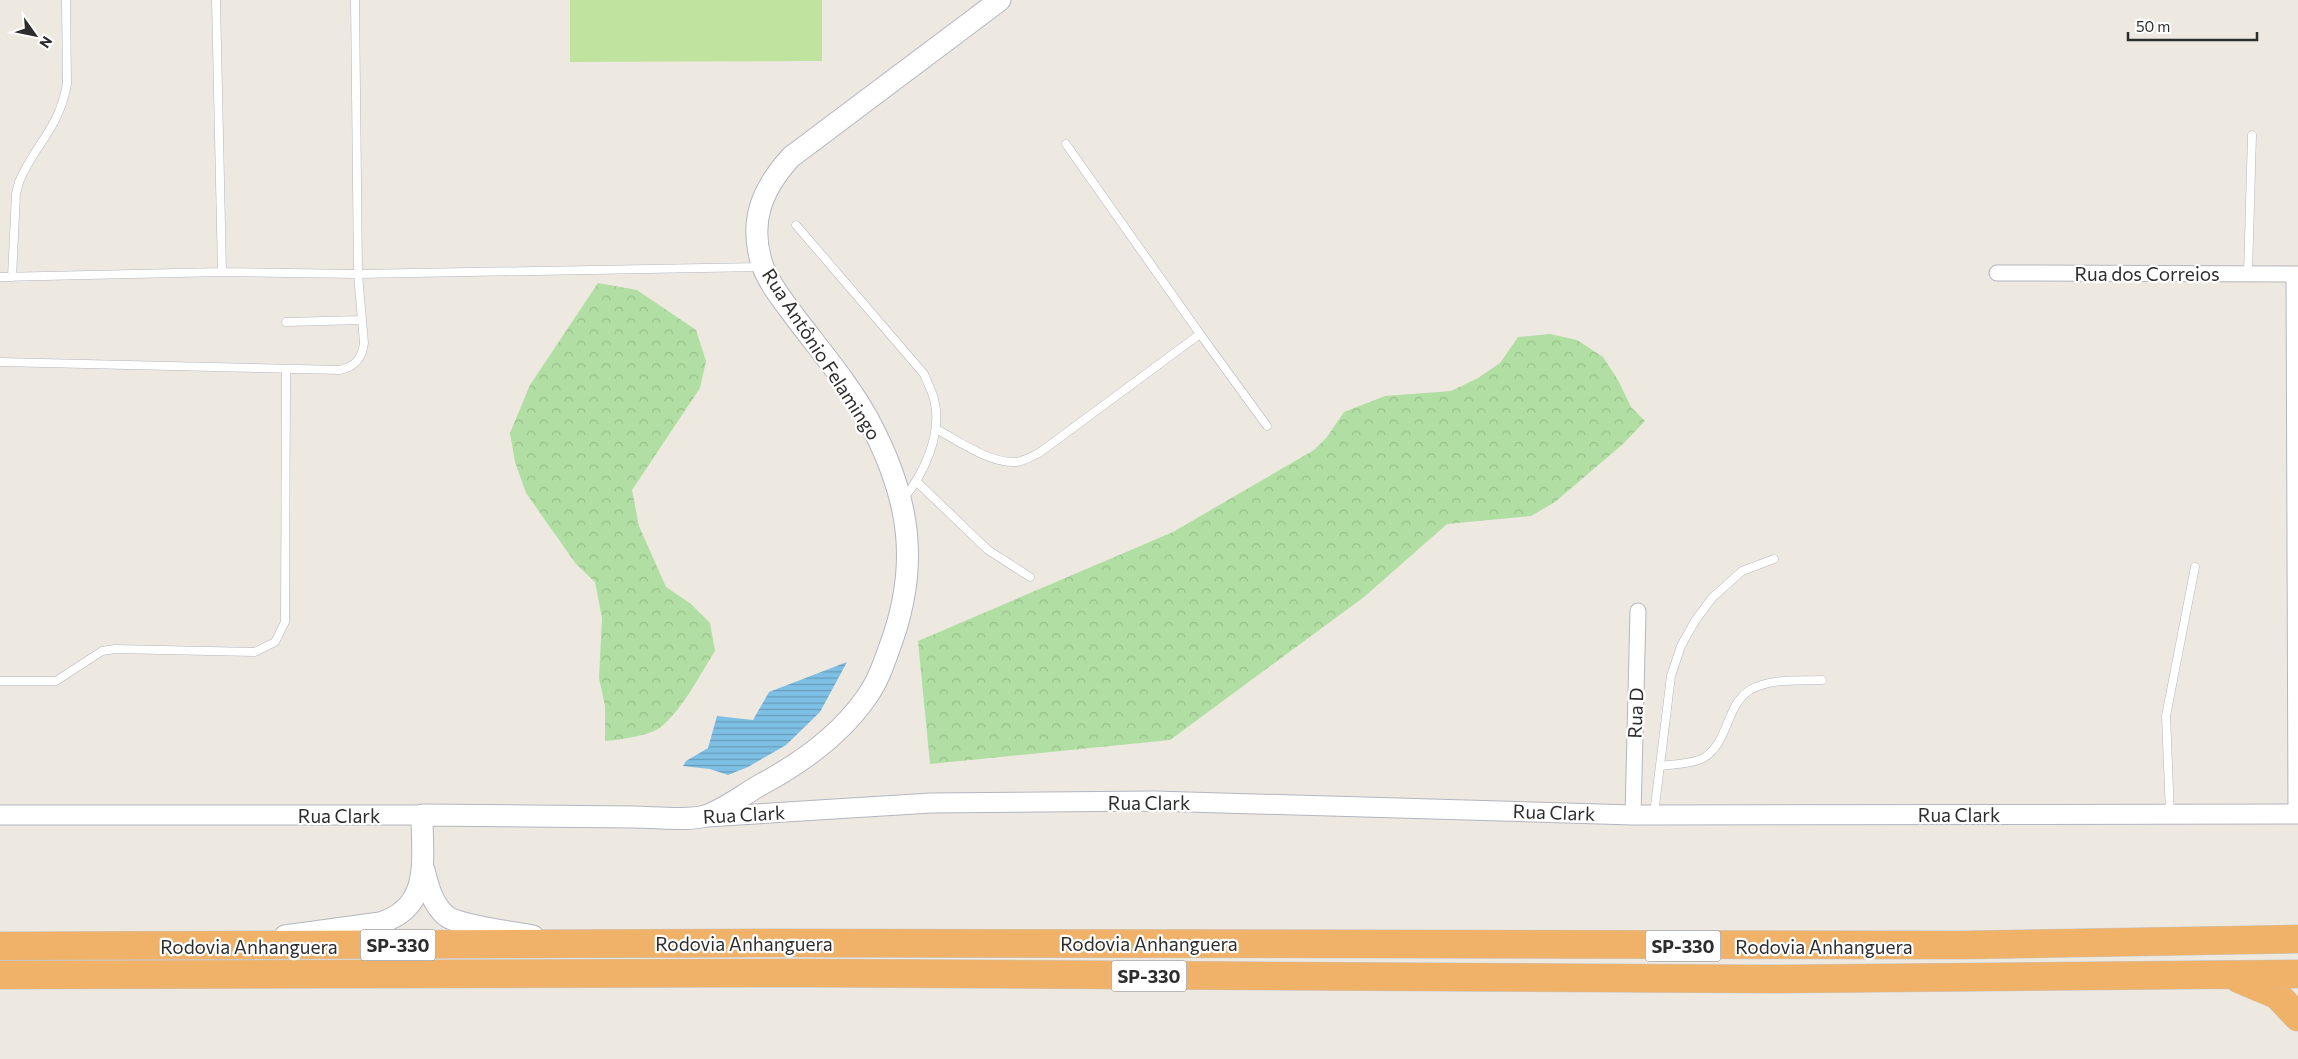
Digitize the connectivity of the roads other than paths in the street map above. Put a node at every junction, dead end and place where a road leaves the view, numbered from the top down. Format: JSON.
{"nodes":[{"id":1,"x":66,"y":0,"type":"edge"},
{"id":2,"x":216,"y":0,"type":"edge"},
{"id":3,"x":355,"y":0,"type":"edge"},
{"id":4,"x":1000,"y":0,"type":"edge"},
{"id":5,"x":2252,"y":135,"type":"dead end"},
{"id":6,"x":1066,"y":144,"type":"dead end"},
{"id":7,"x":796,"y":225,"type":"dead end"},
{"id":8,"x":764,"y":267,"type":"junction"},
{"id":9,"x":222,"y":272,"type":"junction"},
{"id":10,"x":358,"y":274,"type":"junction"},
{"id":11,"x":1997,"y":274,"type":"dead end"},
{"id":12,"x":2248,"y":274,"type":"junction"},
{"id":13,"x":2296,"y":274,"type":"edge"},
{"id":14,"x":0,"y":277,"type":"edge"},
{"id":15,"x":12,"y":277,"type":"junction"},
{"id":16,"x":362,"y":320,"type":"junction"},
{"id":17,"x":286,"y":322,"type":"dead end"},
{"id":18,"x":1200,"y":334,"type":"junction"},
{"id":19,"x":0,"y":362,"type":"edge"},
{"id":20,"x":286,"y":369,"type":"junction"},
{"id":21,"x":1267,"y":426,"type":"dead end"},
{"id":22,"x":936,"y":429,"type":"junction"},
{"id":23,"x":917,"y":482,"type":"junction"},
{"id":24,"x":901,"y":501,"type":"junction"},
{"id":25,"x":1774,"y":559,"type":"dead end"},
{"id":26,"x":2195,"y":567,"type":"dead end"},
{"id":27,"x":1030,"y":577,"type":"dead end"},
{"id":28,"x":1638,"y":611,"type":"dead end"},
{"id":29,"x":1822,"y":680,"type":"dead end"},
{"id":30,"x":0,"y":681,"type":"edge"},
{"id":31,"x":1660,"y":766,"type":"junction"},
{"id":32,"x":1633,"y":814,"type":"junction"},
{"id":33,"x":1654,"y":814,"type":"junction"},
{"id":34,"x":2170,"y":814,"type":"junction"},
{"id":35,"x":2297,"y":814,"type":"edge"},
{"id":36,"x":0,"y":815,"type":"edge"},
{"id":37,"x":422,"y":816,"type":"junction"},
{"id":38,"x":704,"y":817,"type":"junction"},
{"id":39,"x":422,"y":861,"type":"junction"},
{"id":40,"x":2298,"y":939,"type":"edge"},
{"id":41,"x":574,"y":945,"type":"junction"},
{"id":42,"x":0,"y":946,"type":"edge"},
{"id":43,"x":221,"y":946,"type":"junction"},
{"id":44,"x":2226,"y":974,"type":"junction"},
{"id":45,"x":2298,"y":974,"type":"edge"},
{"id":46,"x":0,"y":975,"type":"edge"},
{"id":47,"x":2298,"y":1017,"type":"edge"}],
"edges":[{"from":1,"to":15,"type":"lane"},
{"from":2,"to":9,"type":"lane"},
{"from":3,"to":10,"type":"lane"},
{"from":4,"to":8,"type":"main road","name":"Rua Antônio Felamingo"},
{"from":5,"to":12,"type":"lane"},
{"from":6,"to":18,"type":"lane"},
{"from":7,"to":22,"type":"lane"},
{"from":8,"to":10,"type":"lane"},
{"from":8,"to":24,"type":"main road","name":"Rua Antônio Felamingo"},
{"from":9,"to":10,"type":"lane"},
{"from":9,"to":15,"type":"lane"},
{"from":10,"to":16,"type":"lane"},
{"from":11,"to":12,"type":"street","name":"Rua dos Correios"},
{"from":12,"to":13,"type":"street","name":"Rua dos Correios"},
{"from":13,"to":35,"type":"street"},
{"from":14,"to":15,"type":"lane"},
{"from":16,"to":17,"type":"lane"},
{"from":16,"to":20,"type":"lane"},
{"from":18,"to":21,"type":"lane"},
{"from":18,"to":22,"type":"lane"},
{"from":19,"to":20,"type":"lane"},
{"from":20,"to":30,"type":"lane"},
{"from":22,"to":23,"type":"lane"},
{"from":23,"to":24,"type":"lane"},
{"from":23,"to":27,"type":"lane"},
{"from":24,"to":38,"type":"main road","name":"Rua Antônio Felamingo"},
{"from":25,"to":31,"type":"lane"},
{"from":26,"to":34,"type":"lane"},
{"from":28,"to":32,"type":"street","name":"Rua D"},
{"from":29,"to":31,"type":"lane"},
{"from":31,"to":33,"type":"lane"},
{"from":32,"to":33,"type":"street","name":"Rua Clark"},
{"from":32,"to":38,"type":"street","name":"Rua Clark"},
{"from":33,"to":34,"type":"street","name":"Rua Clark"},
{"from":34,"to":35,"type":"street","name":"Rua Clark"},
{"from":36,"to":37,"type":"street","name":"Rua Clark"},
{"from":37,"to":38,"type":"main road","name":"Rua Clark"},
{"from":37,"to":39,"type":"main road"},
{"from":39,"to":41,"type":"main road"},
{"from":39,"to":43,"type":"main road"},
{"from":40,"to":41,"type":"highway","name":"Rodovia Anhanguera","number":"SP-330"},
{"from":41,"to":43,"type":"highway","name":"Rodovia Anhanguera","number":"SP-330"},
{"from":42,"to":43,"type":"highway","name":"Rodovia Anhanguera","number":"SP-330"},
{"from":44,"to":45,"type":"highway","name":"Rodovia Anhanguera","number":"SP-330"},
{"from":44,"to":46,"type":"highway","name":"Rodovia Anhanguera","number":"SP-330"},
{"from":44,"to":47,"type":"highway"}]}
